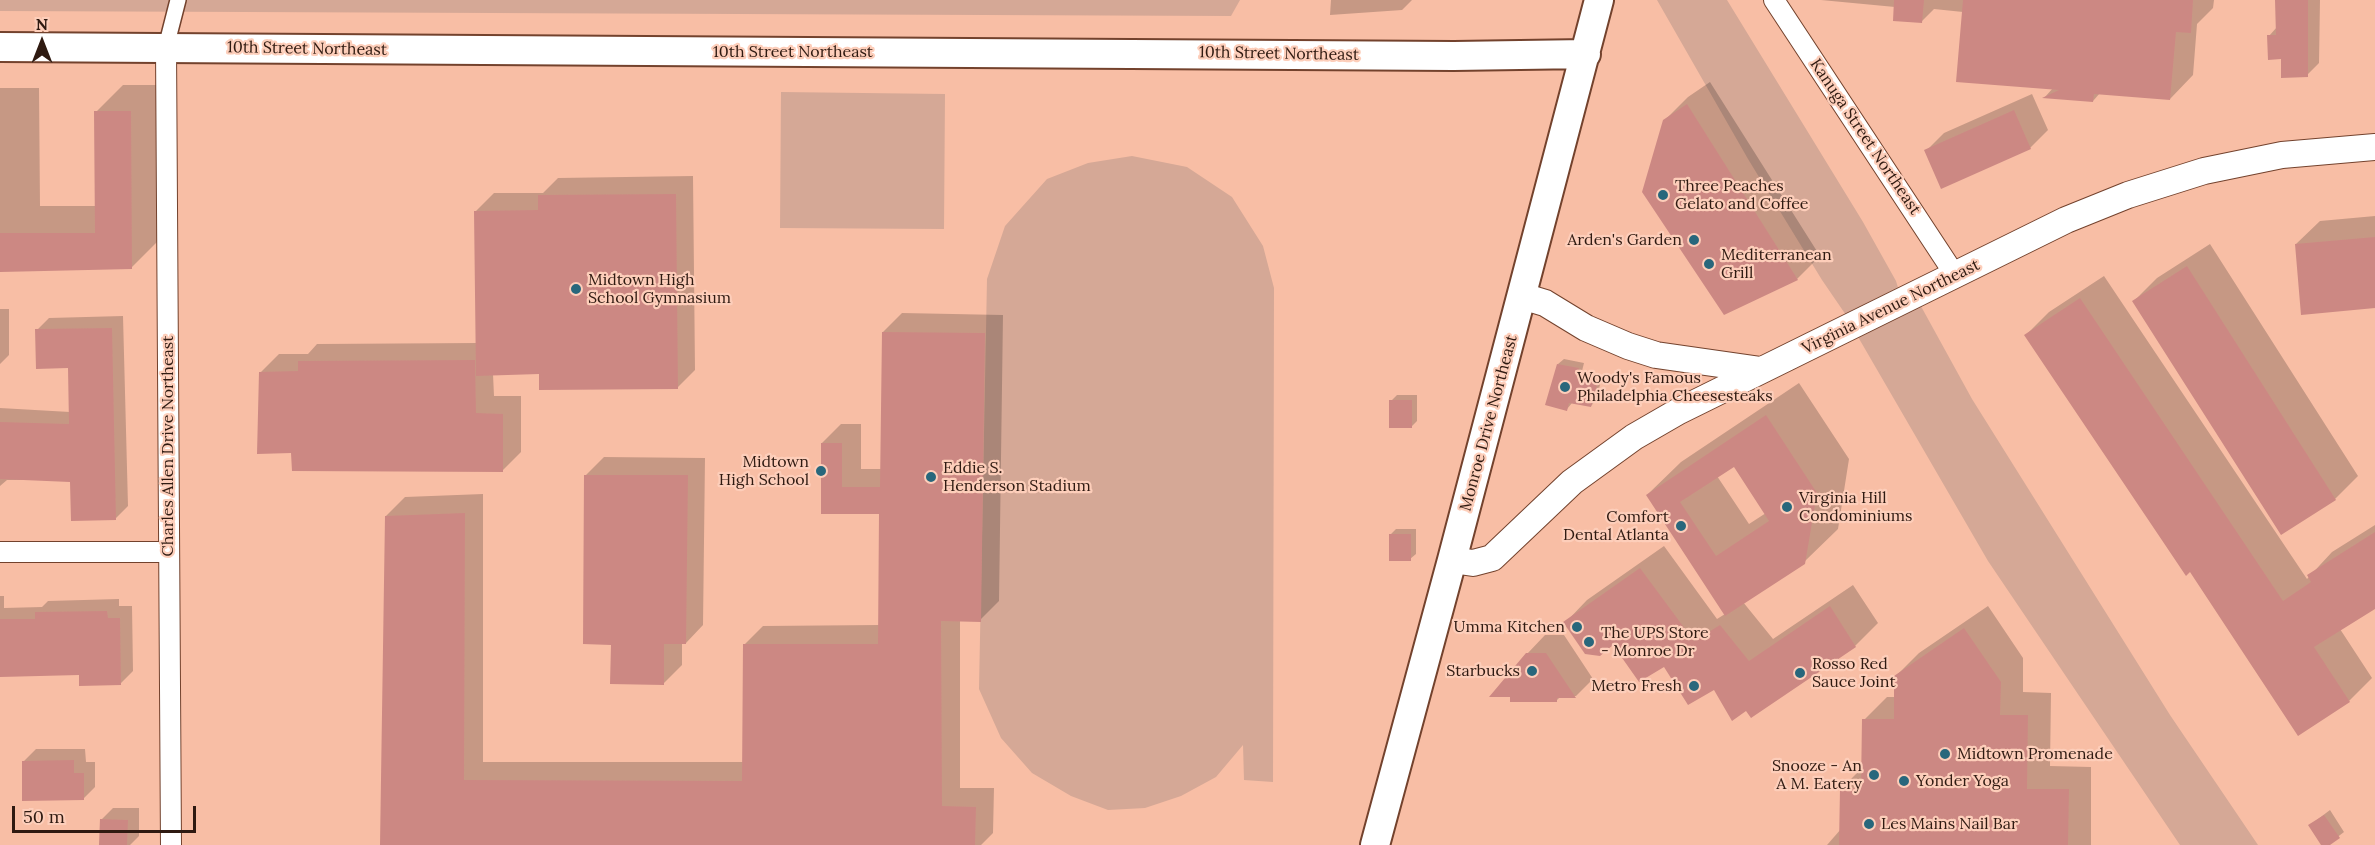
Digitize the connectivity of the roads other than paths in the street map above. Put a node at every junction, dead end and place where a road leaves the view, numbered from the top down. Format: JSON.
{"nodes":[{"id":1,"x":178,"y":0,"type":"edge"},
{"id":2,"x":1599,"y":0,"type":"edge"},
{"id":3,"x":1774,"y":0,"type":"edge"},
{"id":4,"x":0,"y":47,"type":"edge"},
{"id":5,"x":166,"y":47,"type":"junction"},
{"id":6,"x":1586,"y":54,"type":"junction"},
{"id":7,"x":2375,"y":147,"type":"edge"},
{"id":8,"x":1956,"y":275,"type":"junction"},
{"id":9,"x":1522,"y":296,"type":"junction"},
{"id":10,"x":1761,"y":370,"type":"junction"},
{"id":11,"x":0,"y":552,"type":"edge"},
{"id":12,"x":168,"y":552,"type":"junction"},
{"id":13,"x":1452,"y":560,"type":"junction"},
{"id":14,"x":171,"y":845,"type":"edge"},
{"id":15,"x":1375,"y":845,"type":"edge"}],
"edges":[{"from":1,"to":5,"type":"street"},
{"from":2,"to":6,"type":"main road","name":"Monroe Drive Northeast"},
{"from":3,"to":8,"type":"street","name":"Kanuga Street Northeast"},
{"from":4,"to":5,"type":"main road","name":"10th Street Northeast"},
{"from":5,"to":6,"type":"main road","name":"10th Street Northeast"},
{"from":5,"to":12,"type":"street","name":"Charles Allen Drive Northeast"},
{"from":6,"to":9,"type":"main road","name":"Monroe Drive Northeast"},
{"from":7,"to":8,"type":"street","name":"Virginia Avenue Northeast"},
{"from":8,"to":10,"type":"street","name":"Virginia Avenue Northeast"},
{"from":9,"to":10,"type":"street"},
{"from":9,"to":13,"type":"main road","name":"Monroe Drive Northeast"},
{"from":10,"to":13,"type":"street","name":"Virginia Avenue Northeast"},
{"from":11,"to":12,"type":"street"},
{"from":12,"to":14,"type":"street","name":"Charles Allen Drive Northeast"},
{"from":13,"to":15,"type":"main road","name":"Monroe Drive Northeast"}]}
